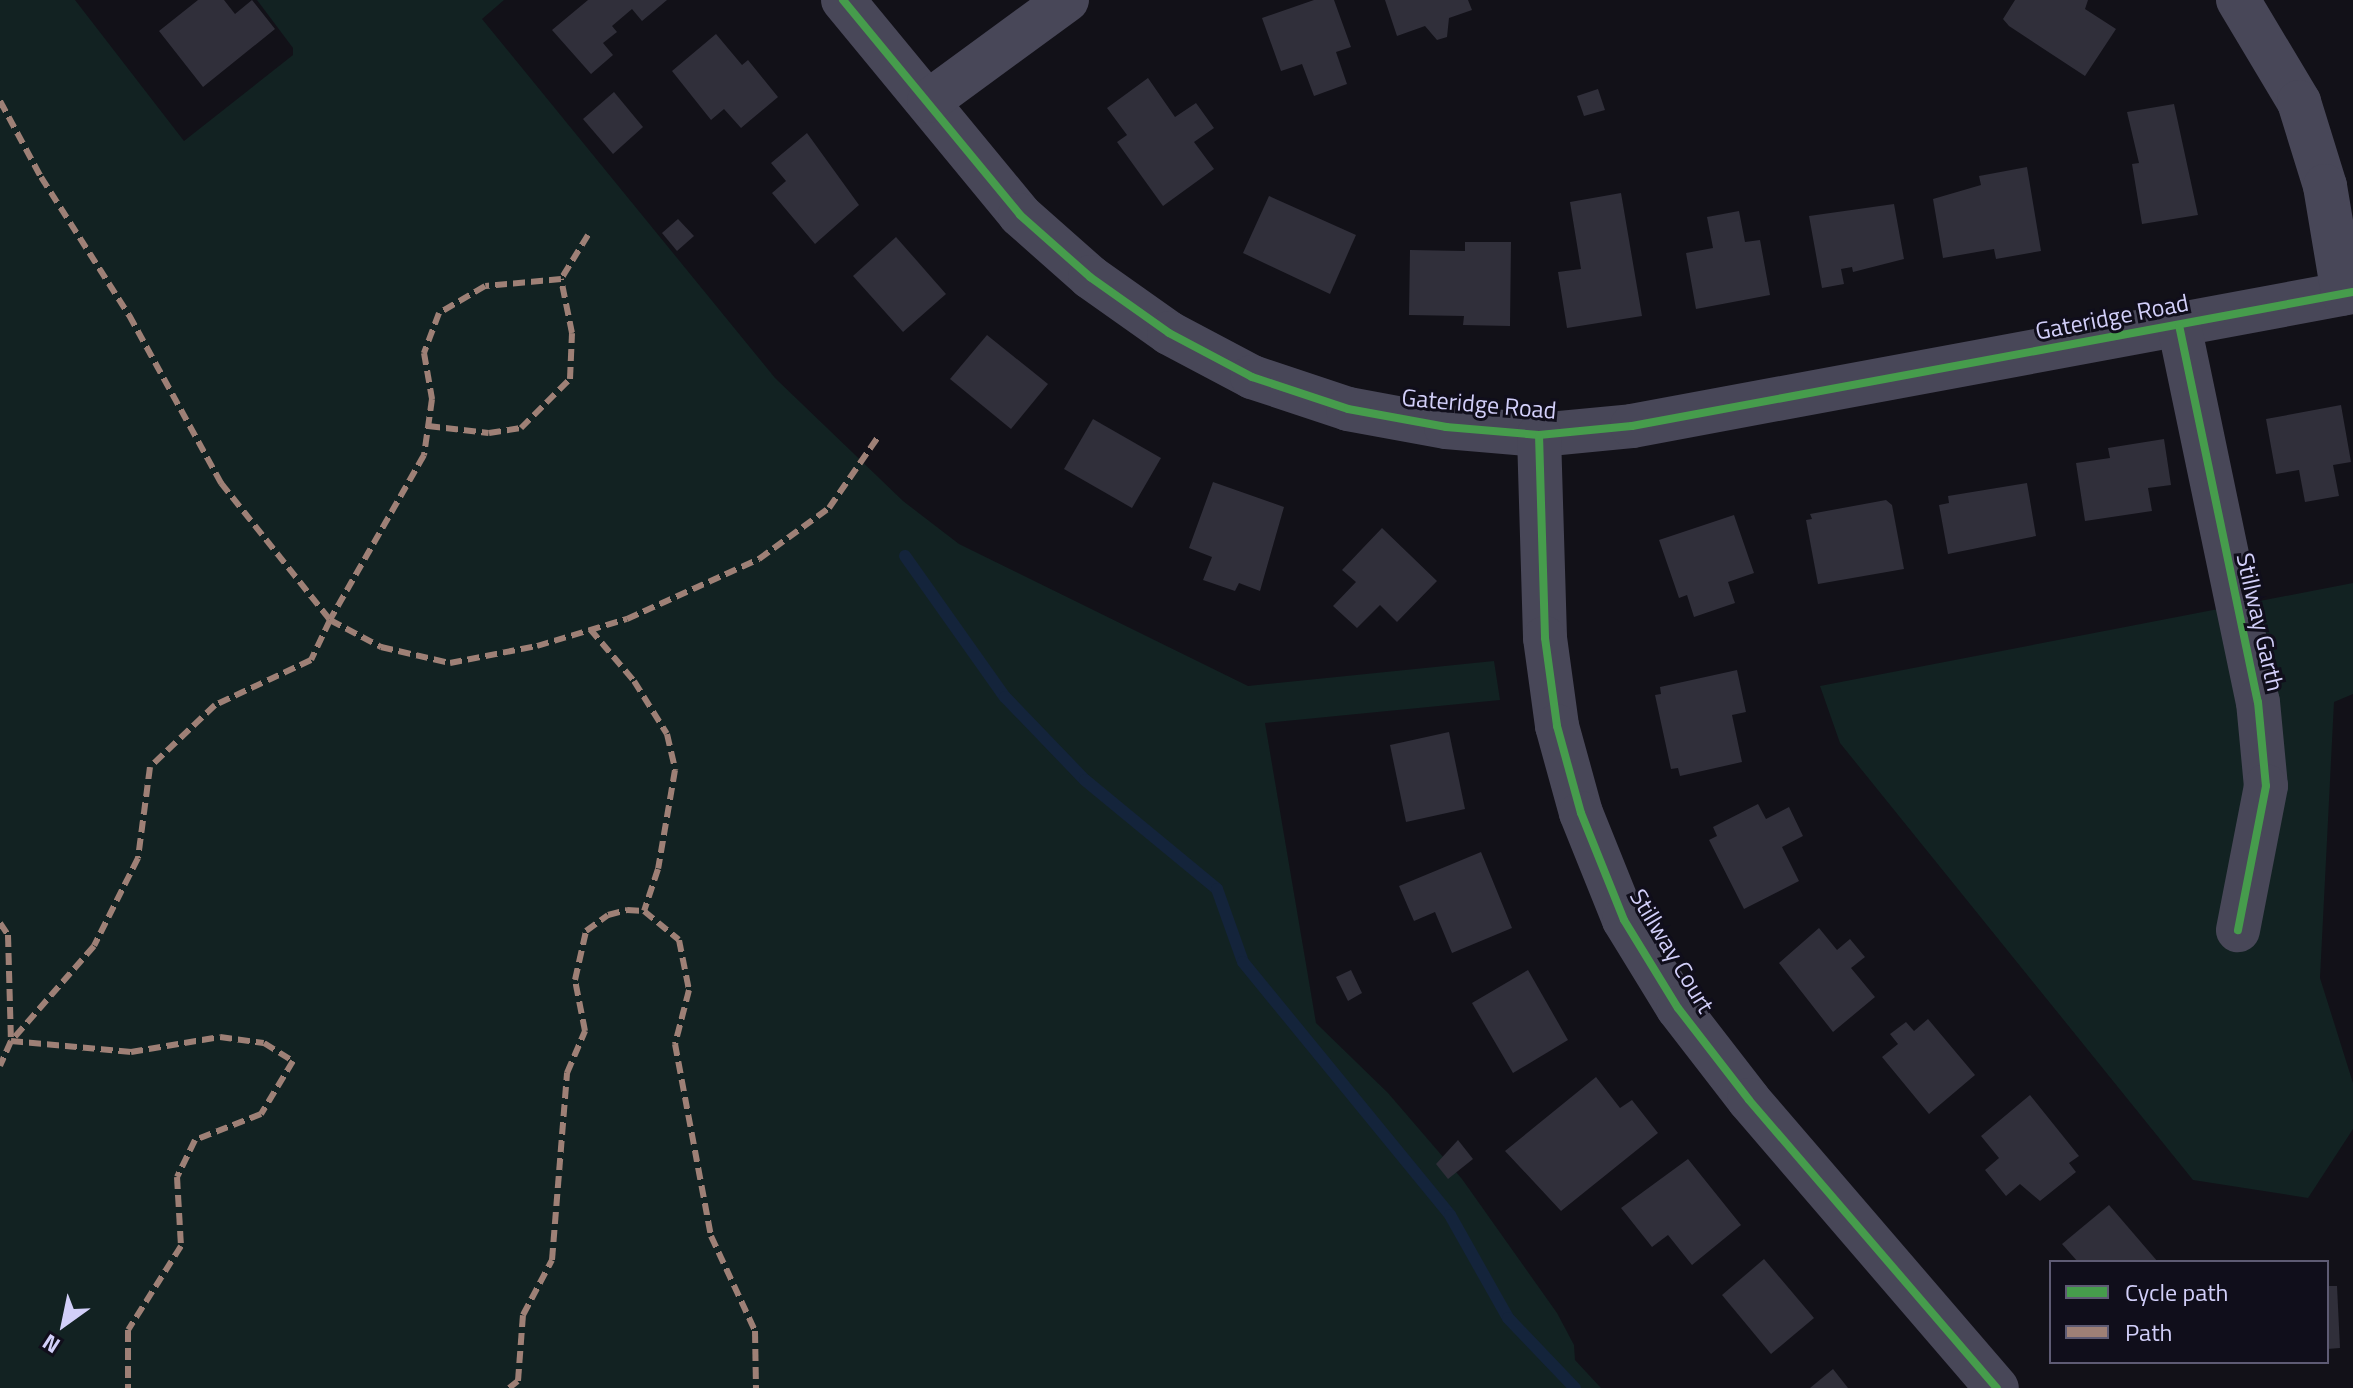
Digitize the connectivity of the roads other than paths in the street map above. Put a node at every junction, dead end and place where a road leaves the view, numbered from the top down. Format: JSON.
{"nodes":[{"id":1,"x":843,"y":0,"type":"edge"},
{"id":2,"x":1067,"y":0,"type":"edge"},
{"id":3,"x":2238,"y":0,"type":"edge"},
{"id":4,"x":929,"y":101,"type":"junction"},
{"id":5,"x":2348,"y":293,"type":"edge"},
{"id":6,"x":2179,"y":325,"type":"junction"},
{"id":7,"x":1539,"y":435,"type":"junction"},
{"id":8,"x":2238,"y":930,"type":"dead end"},
{"id":9,"x":1997,"y":1388,"type":"edge"}],
"edges":[{"from":1,"to":4,"type":"street","name":"Gateridge Road"},
{"from":2,"to":4,"type":"street"},
{"from":3,"to":5,"type":"street"},
{"from":4,"to":7,"type":"street","name":"Gateridge Road"},
{"from":5,"to":6,"type":"street","name":"Gateridge Road"},
{"from":6,"to":7,"type":"street","name":"Gateridge Road"},
{"from":6,"to":8,"type":"street","name":"Stillway Garth"},
{"from":7,"to":9,"type":"street","name":"Stillway Court"}]}
